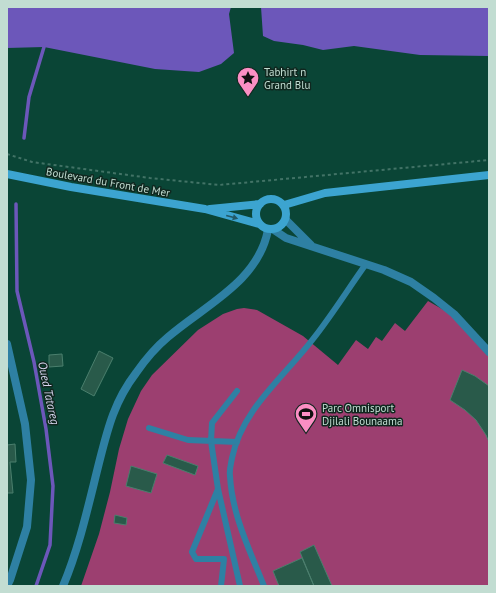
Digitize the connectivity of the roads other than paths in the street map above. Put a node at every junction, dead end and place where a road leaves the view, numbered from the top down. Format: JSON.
{"nodes":[{"id":1,"x":7,"y":174,"type":"edge"},
{"id":2,"x":489,"y":175,"type":"edge"},
{"id":3,"x":260,"y":204,"type":"junction"},
{"id":4,"x":284,"y":205,"type":"junction"},
{"id":5,"x":205,"y":209,"type":"junction"},
{"id":6,"x":286,"y":220,"type":"junction"},
{"id":7,"x":259,"y":224,"type":"junction"},
{"id":8,"x":271,"y":230,"type":"junction"},
{"id":9,"x":313,"y":247,"type":"junction"},
{"id":10,"x":366,"y":264,"type":"junction"},
{"id":11,"x":7,"y":344,"type":"edge"},
{"id":12,"x":489,"y":352,"type":"edge"},
{"id":13,"x":237,"y":391,"type":"dead end"},
{"id":14,"x":149,"y":428,"type":"dead end"},
{"id":15,"x":211,"y":441,"type":"junction"},
{"id":16,"x":237,"y":442,"type":"junction"},
{"id":17,"x":218,"y":489,"type":"junction"},
{"id":18,"x":224,"y":559,"type":"junction"},
{"id":19,"x":233,"y":559,"type":"junction"},
{"id":20,"x":7,"y":586,"type":"edge"},
{"id":21,"x":63,"y":586,"type":"edge"},
{"id":22,"x":221,"y":586,"type":"edge"},
{"id":23,"x":240,"y":586,"type":"edge"},
{"id":24,"x":264,"y":586,"type":"edge"}],
"edges":[{"from":1,"to":5,"type":"main road","name":"Boulevard du Front de Mer"},
{"from":2,"to":4,"type":"main road"},
{"from":3,"to":4,"type":"main road"},
{"from":3,"to":5,"type":"main road"},
{"from":3,"to":7,"type":"main road"},
{"from":4,"to":6,"type":"main road"},
{"from":5,"to":7,"type":"main road","one_way":true},
{"from":6,"to":8,"type":"main road"},
{"from":6,"to":9,"type":"street"},
{"from":7,"to":8,"type":"main road"},
{"from":8,"to":9,"type":"street"},
{"from":8,"to":21,"type":"street"},
{"from":9,"to":10,"type":"street"},
{"from":10,"to":12,"type":"street"},
{"from":10,"to":16,"type":"lane"},
{"from":11,"to":20,"type":"street"},
{"from":13,"to":15,"type":"lane"},
{"from":14,"to":15,"type":"lane"},
{"from":15,"to":16,"type":"lane"},
{"from":15,"to":17,"type":"lane"},
{"from":16,"to":24,"type":"lane"},
{"from":17,"to":18,"type":"lane"},
{"from":17,"to":19,"type":"lane"},
{"from":18,"to":19,"type":"lane"},
{"from":18,"to":22,"type":"lane"},
{"from":19,"to":23,"type":"lane"}]}
